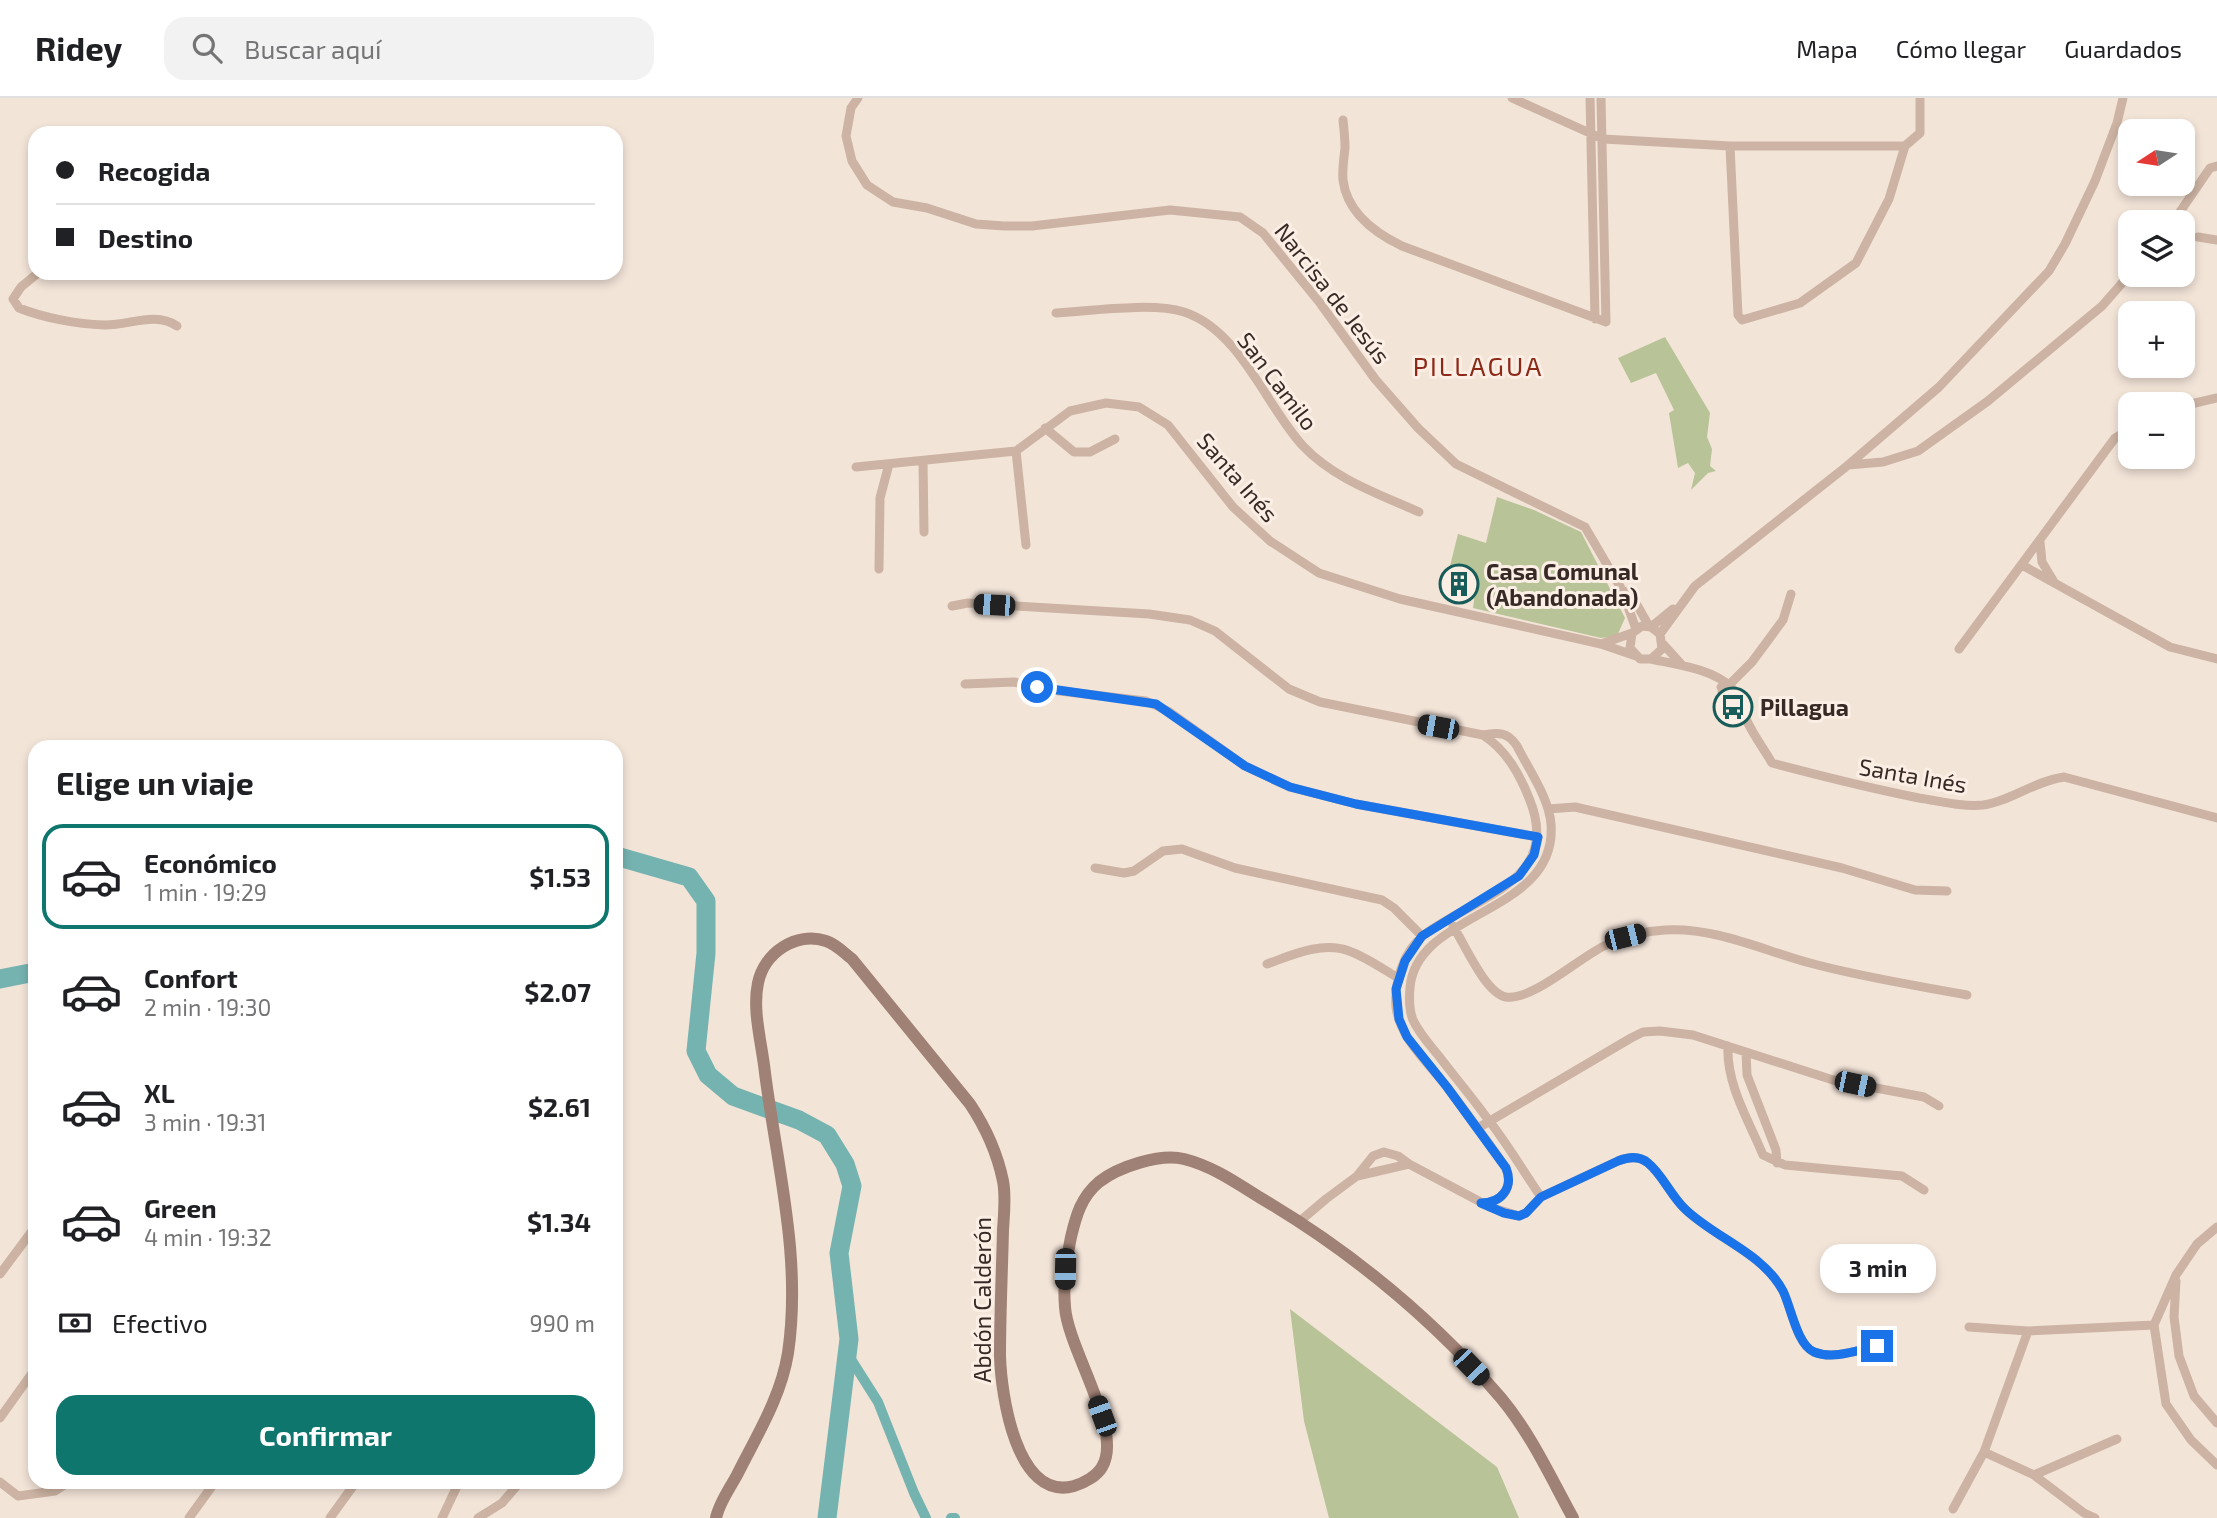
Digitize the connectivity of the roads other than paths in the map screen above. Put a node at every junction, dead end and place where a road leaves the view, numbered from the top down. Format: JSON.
{"nodes":[{"id":1,"x":858,"y":98,"type":"edge"},
{"id":2,"x":1512,"y":98,"type":"edge"},
{"id":3,"x":1590,"y":98,"type":"edge"},
{"id":4,"x":1601,"y":98,"type":"edge"},
{"id":5,"x":1920,"y":98,"type":"edge"},
{"id":6,"x":2123,"y":98,"type":"edge"},
{"id":7,"x":1343,"y":120,"type":"dead end"},
{"id":8,"x":1591,"y":134,"type":"junction"},
{"id":9,"x":1603,"y":139,"type":"junction"},
{"id":10,"x":1730,"y":146,"type":"junction"},
{"id":11,"x":1905,"y":146,"type":"junction"},
{"id":12,"x":2217,"y":166,"type":"edge"},
{"id":13,"x":2182,"y":210,"type":"edge"},
{"id":14,"x":2198,"y":237,"type":"dead end"},
{"id":15,"x":2217,"y":240,"type":"edge"},
{"id":16,"x":29,"y":280,"type":"edge"},
{"id":17,"x":2119,"y":287,"type":"edge"},
{"id":18,"x":1056,"y":313,"type":"dead end"},
{"id":19,"x":1595,"y":319,"type":"junction"},
{"id":20,"x":177,"y":326,"type":"dead end"},
{"id":21,"x":2217,"y":398,"type":"edge"},
{"id":22,"x":2195,"y":403,"type":"edge"},
{"id":23,"x":1045,"y":428,"type":"junction"},
{"id":24,"x":2118,"y":436,"type":"edge"},
{"id":25,"x":1115,"y":439,"type":"dead end"},
{"id":26,"x":1016,"y":451,"type":"junction"},
{"id":27,"x":923,"y":461,"type":"junction"},
{"id":28,"x":890,"y":464,"type":"junction"},
{"id":29,"x":1847,"y":466,"type":"junction"},
{"id":30,"x":856,"y":467,"type":"dead end"},
{"id":31,"x":1419,"y":512,"type":"dead end"},
{"id":32,"x":924,"y":532,"type":"dead end"},
{"id":33,"x":2040,"y":542,"type":"junction"},
{"id":34,"x":1026,"y":545,"type":"dead end"},
{"id":35,"x":2022,"y":565,"type":"junction"},
{"id":36,"x":879,"y":569,"type":"dead end"},
{"id":37,"x":2055,"y":584,"type":"junction"},
{"id":38,"x":1622,"y":590,"type":"junction"},
{"id":39,"x":1791,"y":593,"type":"dead end"},
{"id":40,"x":1681,"y":603,"type":"junction"},
{"id":41,"x":952,"y":607,"type":"dead end"},
{"id":42,"x":1650,"y":626,"type":"junction"},
{"id":43,"x":1634,"y":631,"type":"junction"},
{"id":44,"x":1662,"y":639,"type":"junction"},
{"id":45,"x":1601,"y":644,"type":"junction"},
{"id":46,"x":1959,"y":649,"type":"dead end"},
{"id":47,"x":1636,"y":656,"type":"junction"},
{"id":48,"x":1651,"y":659,"type":"junction"},
{"id":49,"x":2217,"y":659,"type":"edge"},
{"id":50,"x":1682,"y":665,"type":"junction"},
{"id":51,"x":965,"y":684,"type":"dead end"},
{"id":52,"x":1726,"y":689,"type":"junction"},
{"id":53,"x":1483,"y":736,"type":"junction"},
{"id":54,"x":1548,"y":809,"type":"junction"},
{"id":55,"x":2217,"y":818,"type":"edge"},
{"id":56,"x":1538,"y":837,"type":"junction"},
{"id":57,"x":1095,"y":868,"type":"dead end"},
{"id":58,"x":1947,"y":891,"type":"dead end"},
{"id":59,"x":1450,"y":920,"type":"junction"},
{"id":60,"x":1455,"y":929,"type":"junction"},
{"id":61,"x":1422,"y":936,"type":"junction"},
{"id":62,"x":1267,"y":964,"type":"dead end"},
{"id":63,"x":1398,"y":978,"type":"junction"},
{"id":64,"x":1966,"y":995,"type":"dead end"},
{"id":65,"x":1728,"y":1046,"type":"junction"},
{"id":66,"x":1746,"y":1053,"type":"junction"},
{"id":67,"x":1939,"y":1106,"type":"dead end"},
{"id":68,"x":1490,"y":1121,"type":"junction"},
{"id":69,"x":1478,"y":1128,"type":"junction"},
{"id":70,"x":1777,"y":1163,"type":"junction"},
{"id":71,"x":1409,"y":1164,"type":"junction"},
{"id":72,"x":1357,"y":1176,"type":"junction"},
{"id":73,"x":1924,"y":1190,"type":"dead end"},
{"id":74,"x":1541,"y":1197,"type":"junction"},
{"id":75,"x":1481,"y":1203,"type":"junction"},
{"id":76,"x":1300,"y":1221,"type":"junction"},
{"id":77,"x":2217,"y":1227,"type":"edge"},
{"id":78,"x":28,"y":1236,"type":"edge"},
{"id":79,"x":0,"y":1274,"type":"edge"},
{"id":80,"x":2176,"y":1275,"type":"junction"},
{"id":81,"x":2154,"y":1325,"type":"junction"},
{"id":82,"x":1969,"y":1326,"type":"dead end"},
{"id":83,"x":2028,"y":1331,"type":"junction"},
{"id":84,"x":1877,"y":1346,"type":"dead end"},
{"id":85,"x":28,"y":1379,"type":"edge"},
{"id":86,"x":0,"y":1418,"type":"edge"},
{"id":87,"x":2217,"y":1423,"type":"edge"},
{"id":88,"x":2118,"y":1439,"type":"dead end"},
{"id":89,"x":1984,"y":1451,"type":"junction"},
{"id":90,"x":2217,"y":1465,"type":"edge"},
{"id":91,"x":2034,"y":1475,"type":"junction"},
{"id":92,"x":0,"y":1482,"type":"edge"},
{"id":93,"x":58,"y":1489,"type":"edge"},
{"id":94,"x":210,"y":1489,"type":"edge"},
{"id":95,"x":351,"y":1489,"type":"edge"},
{"id":96,"x":456,"y":1489,"type":"edge"},
{"id":97,"x":514,"y":1489,"type":"edge"},
{"id":98,"x":1953,"y":1509,"type":"dead end"},
{"id":99,"x":189,"y":1518,"type":"edge"},
{"id":100,"x":330,"y":1518,"type":"edge"},
{"id":101,"x":442,"y":1518,"type":"edge"},
{"id":102,"x":478,"y":1518,"type":"edge"},
{"id":103,"x":716,"y":1518,"type":"edge"},
{"id":104,"x":1573,"y":1518,"type":"edge"},
{"id":105,"x":2095,"y":1518,"type":"edge"}],
"edges":[{"from":1,"to":38,"type":"street","name":"Narcisa de Jesús"},
{"from":2,"to":8,"type":"street"},
{"from":3,"to":8,"type":"street"},
{"from":4,"to":9,"type":"street"},
{"from":5,"to":11,"type":"street"},
{"from":6,"to":29,"type":"street"},
{"from":7,"to":19,"type":"street"},
{"from":8,"to":9,"type":"street"},
{"from":8,"to":19,"type":"street"},
{"from":9,"to":10,"type":"street"},
{"from":9,"to":19,"type":"street"},
{"from":10,"to":11,"type":"street"},
{"from":10,"to":11,"type":"street"},
{"from":12,"to":13,"type":"street"},
{"from":14,"to":15,"type":"street"},
{"from":16,"to":20,"type":"street"},
{"from":17,"to":29,"type":"street"},
{"from":18,"to":31,"type":"street","name":"San Camilo"},
{"from":21,"to":22,"type":"street"},
{"from":23,"to":25,"type":"street"},
{"from":23,"to":26,"type":"street","name":"Santa Inés"},
{"from":23,"to":45,"type":"street","name":"Santa Inés"},
{"from":24,"to":33,"type":"street"},
{"from":26,"to":27,"type":"street"},
{"from":26,"to":34,"type":"street"},
{"from":27,"to":28,"type":"street"},
{"from":27,"to":32,"type":"street"},
{"from":28,"to":30,"type":"street"},
{"from":28,"to":36,"type":"street"},
{"from":29,"to":40,"type":"street"},
{"from":33,"to":35,"type":"street"},
{"from":33,"to":37,"type":"street"},
{"from":35,"to":37,"type":"street"},
{"from":35,"to":46,"type":"street"},
{"from":37,"to":49,"type":"street"},
{"from":38,"to":42,"type":"street"},
{"from":38,"to":43,"type":"street","name":"Narcisa de Jesús"},
{"from":39,"to":52,"type":"street"},
{"from":40,"to":42,"type":"street"},
{"from":40,"to":44,"type":"street"},
{"from":41,"to":53,"type":"street"},
{"from":42,"to":43,"type":"street"},
{"from":42,"to":44,"type":"street"},
{"from":43,"to":45,"type":"street"},
{"from":43,"to":47,"type":"street"},
{"from":44,"to":48,"type":"street"},
{"from":44,"to":50,"type":"street","name":"Santa Inés"},
{"from":45,"to":47,"type":"street","name":"Santa Inés"},
{"from":47,"to":48,"type":"street"},
{"from":48,"to":50,"type":"street","name":"Santa Inés"},
{"from":50,"to":52,"type":"street","name":"Santa Inés"},
{"from":51,"to":56,"type":"street"},
{"from":52,"to":55,"type":"street","name":"Santa Inés"},
{"from":53,"to":54,"type":"street"},
{"from":53,"to":56,"type":"street"},
{"from":54,"to":58,"type":"street"},
{"from":54,"to":60,"type":"street"},
{"from":56,"to":59,"type":"street"},
{"from":57,"to":61,"type":"street"},
{"from":59,"to":60,"type":"street"},
{"from":59,"to":61,"type":"street"},
{"from":60,"to":64,"type":"street"},
{"from":60,"to":68,"type":"street"},
{"from":61,"to":63,"type":"street"},
{"from":62,"to":63,"type":"street"},
{"from":63,"to":69,"type":"street"},
{"from":65,"to":66,"type":"street"},
{"from":65,"to":68,"type":"street"},
{"from":65,"to":70,"type":"street"},
{"from":66,"to":67,"type":"street"},
{"from":66,"to":70,"type":"street"},
{"from":68,"to":69,"type":"street"},
{"from":68,"to":74,"type":"street"},
{"from":69,"to":75,"type":"street"},
{"from":70,"to":73,"type":"street"},
{"from":71,"to":72,"type":"street"},
{"from":71,"to":72,"type":"street"},
{"from":71,"to":75,"type":"street"},
{"from":72,"to":76,"type":"street"},
{"from":74,"to":75,"type":"street"},
{"from":74,"to":84,"type":"street"},
{"from":76,"to":103,"type":"street","name":"Abdón Calderón"},
{"from":76,"to":104,"type":"street","name":"Abdón Calderón"},
{"from":77,"to":80,"type":"street"},
{"from":78,"to":79,"type":"street"},
{"from":80,"to":81,"type":"street"},
{"from":80,"to":87,"type":"street"},
{"from":81,"to":83,"type":"street"},
{"from":81,"to":90,"type":"street"},
{"from":82,"to":83,"type":"street"},
{"from":83,"to":89,"type":"street"},
{"from":85,"to":86,"type":"street"},
{"from":88,"to":91,"type":"street"},
{"from":89,"to":91,"type":"street"},
{"from":89,"to":98,"type":"street"},
{"from":91,"to":105,"type":"street"},
{"from":92,"to":93,"type":"street"},
{"from":94,"to":99,"type":"street"},
{"from":95,"to":100,"type":"street"},
{"from":96,"to":101,"type":"street"},
{"from":97,"to":102,"type":"street"}]}
